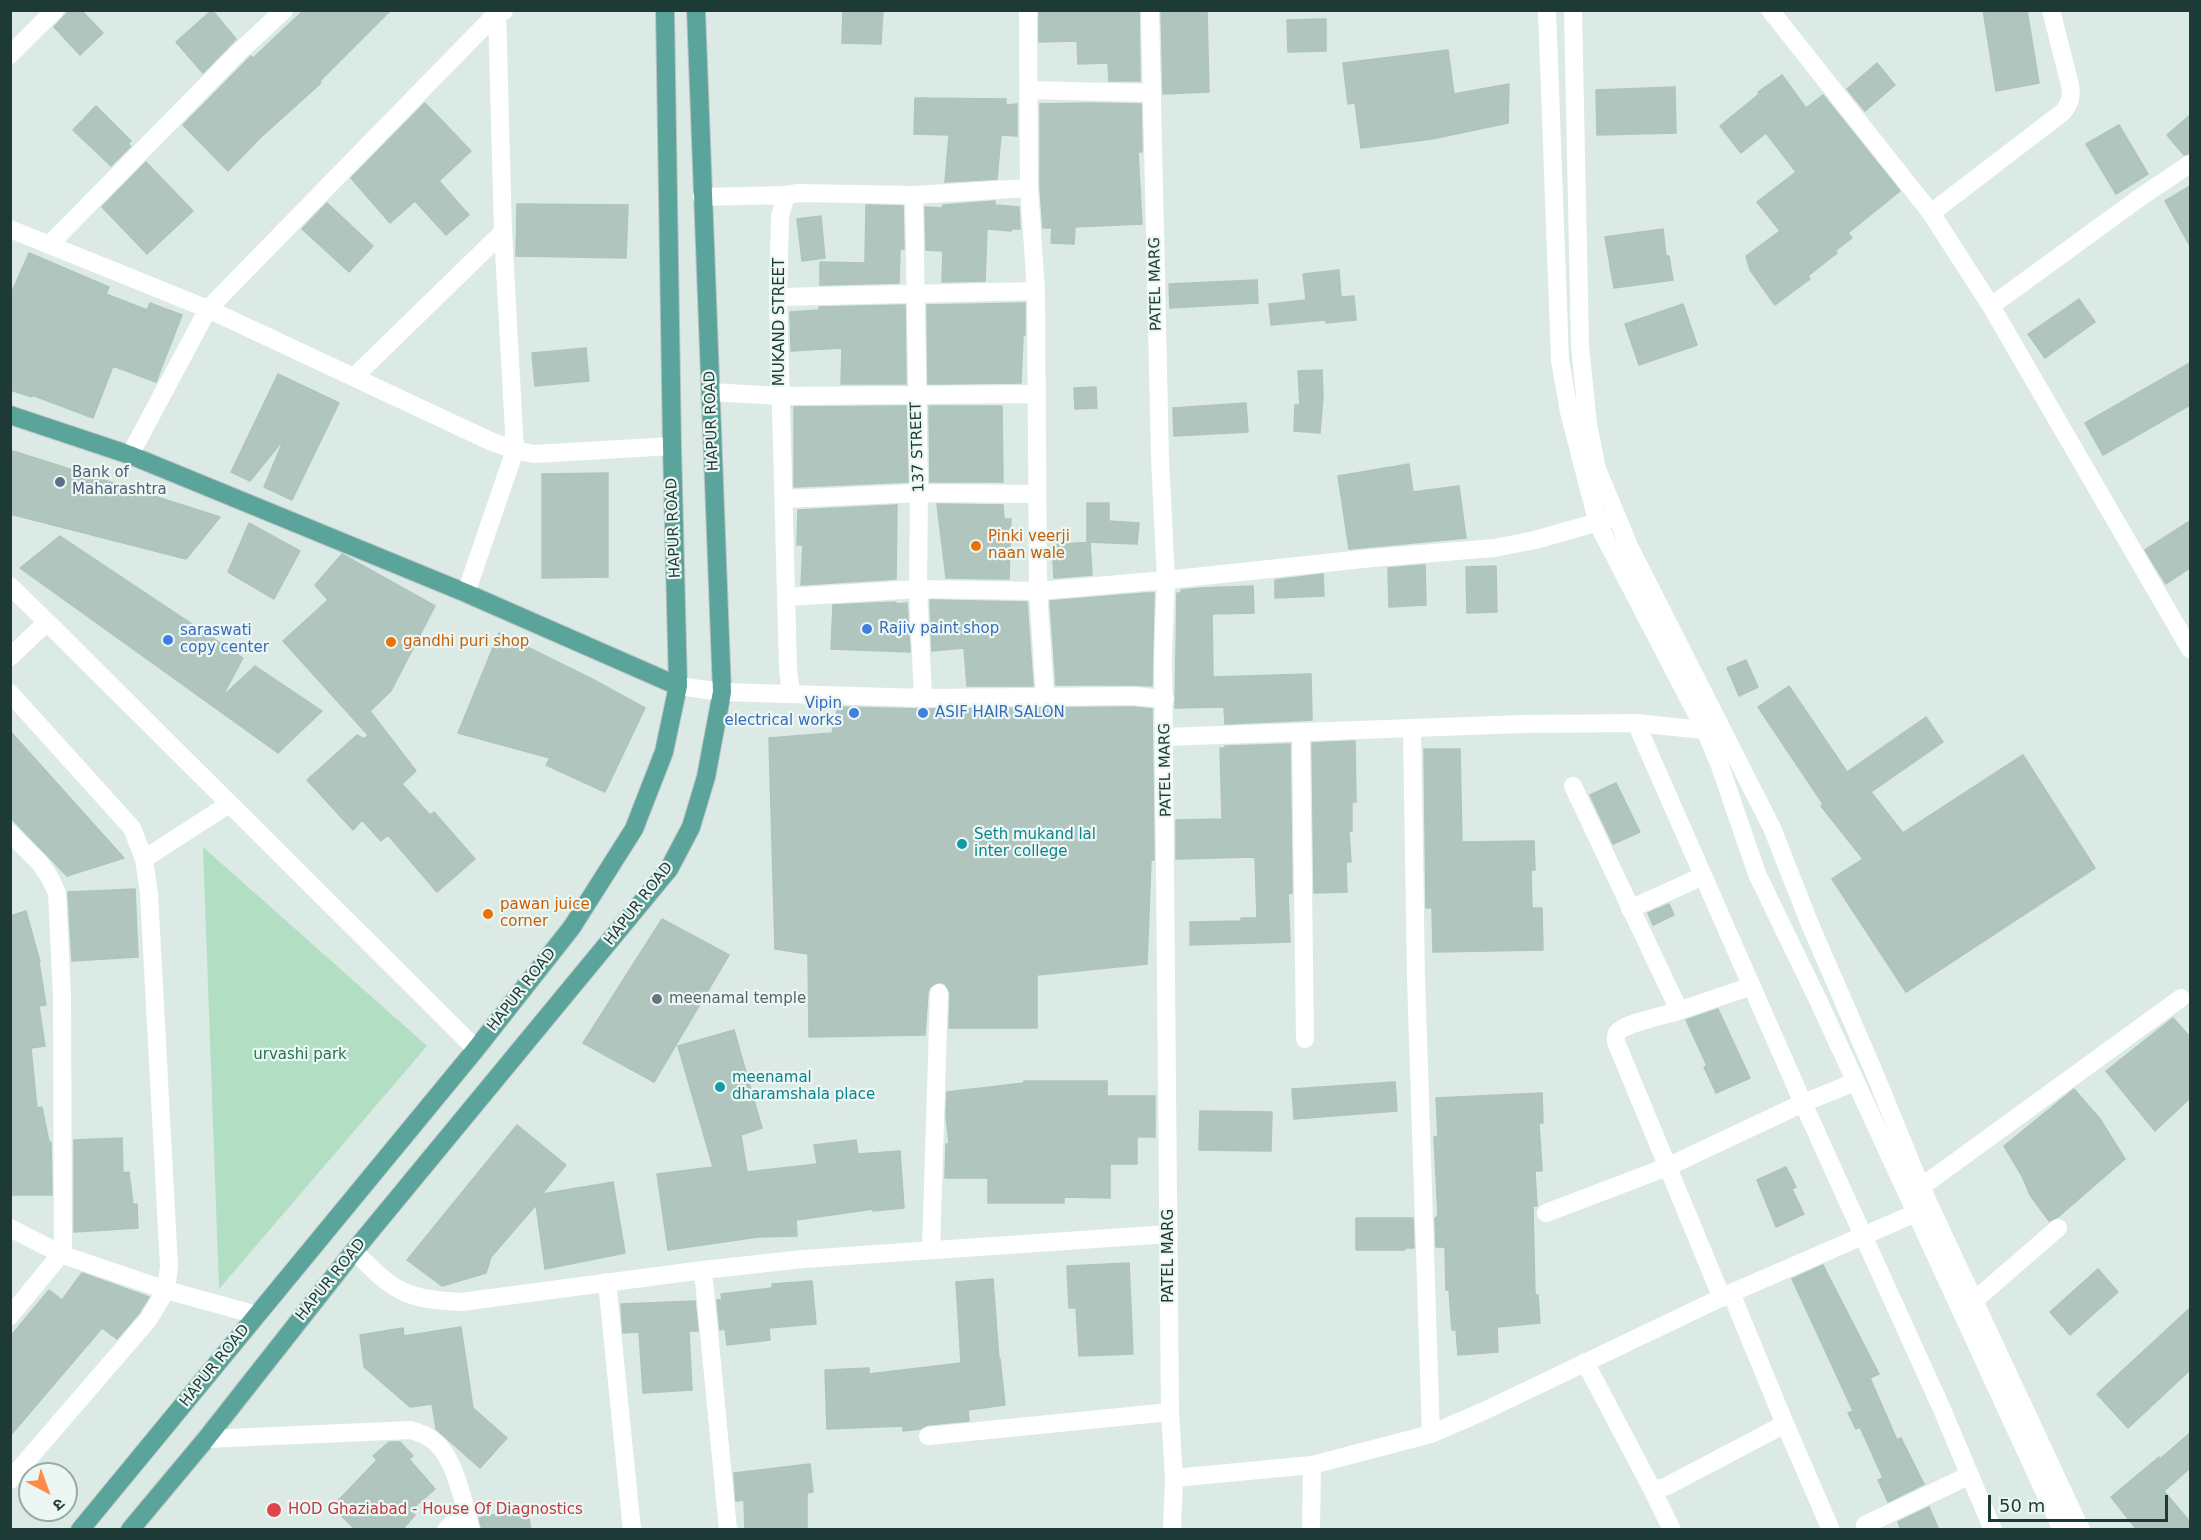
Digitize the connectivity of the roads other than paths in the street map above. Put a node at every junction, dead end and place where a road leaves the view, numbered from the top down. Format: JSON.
{"nodes":[{"id":1,"x":55,"y":10,"type":"edge"},
{"id":2,"x":284,"y":10,"type":"edge"},
{"id":3,"x":665,"y":10,"type":"edge"},
{"id":4,"x":696,"y":10,"type":"edge"},
{"id":5,"x":1028,"y":10,"type":"edge"},
{"id":6,"x":1150,"y":10,"type":"edge"},
{"id":7,"x":1547,"y":10,"type":"edge"},
{"id":8,"x":1573,"y":10,"type":"edge"},
{"id":9,"x":1770,"y":10,"type":"edge"},
{"id":10,"x":2051,"y":10,"type":"edge"},
{"id":11,"x":500,"y":11,"type":"edge"},
{"id":12,"x":10,"y":55,"type":"edge"},
{"id":13,"x":1029,"y":90,"type":"junction"},
{"id":14,"x":1152,"y":93,"type":"junction"},
{"id":15,"x":2190,"y":164,"type":"edge"},
{"id":16,"x":1029,"y":188,"type":"junction"},
{"id":17,"x":786,"y":195,"type":"junction"},
{"id":18,"x":914,"y":195,"type":"junction"},
{"id":19,"x":702,"y":197,"type":"junction"},
{"id":20,"x":1931,"y":213,"type":"junction"},
{"id":21,"x":10,"y":229,"type":"edge"},
{"id":22,"x":503,"y":232,"type":"junction"},
{"id":23,"x":49,"y":244,"type":"junction"},
{"id":24,"x":1036,"y":291,"type":"junction"},
{"id":25,"x":915,"y":294,"type":"junction"},
{"id":26,"x":778,"y":297,"type":"junction"},
{"id":27,"x":1991,"y":306,"type":"junction"},
{"id":28,"x":208,"y":309,"type":"junction"},
{"id":29,"x":354,"y":377,"type":"junction"},
{"id":30,"x":711,"y":392,"type":"junction"},
{"id":31,"x":1037,"y":394,"type":"junction"},
{"id":32,"x":916,"y":395,"type":"junction"},
{"id":33,"x":780,"y":396,"type":"junction"},
{"id":34,"x":10,"y":415,"type":"edge"},
{"id":35,"x":672,"y":446,"type":"junction"},
{"id":36,"x":515,"y":450,"type":"junction"},
{"id":37,"x":130,"y":454,"type":"junction"},
{"id":38,"x":919,"y":493,"type":"junction"},
{"id":39,"x":1037,"y":494,"type":"junction"},
{"id":40,"x":784,"y":499,"type":"junction"},
{"id":41,"x":1617,"y":516,"type":"junction"},
{"id":42,"x":1598,"y":524,"type":"junction"},
{"id":43,"x":1166,"y":580,"type":"junction"},
{"id":44,"x":10,"y":586,"type":"edge"},
{"id":45,"x":918,"y":589,"type":"junction"},
{"id":46,"x":1038,"y":591,"type":"junction"},
{"id":47,"x":466,"y":593,"type":"junction"},
{"id":48,"x":787,"y":597,"type":"junction"},
{"id":49,"x":47,"y":622,"type":"junction"},
{"id":50,"x":2190,"y":649,"type":"edge"},
{"id":51,"x":10,"y":657,"type":"edge"},
{"id":52,"x":678,"y":686,"type":"junction"},
{"id":53,"x":722,"y":692,"type":"junction"},
{"id":54,"x":10,"y":693,"type":"edge"},
{"id":55,"x":791,"y":694,"type":"junction"},
{"id":56,"x":1045,"y":696,"type":"junction"},
{"id":57,"x":923,"y":698,"type":"junction"},
{"id":58,"x":1165,"y":699,"type":"junction"},
{"id":59,"x":1636,"y":723,"type":"junction"},
{"id":60,"x":1412,"y":728,"type":"junction"},
{"id":61,"x":1705,"y":730,"type":"junction"},
{"id":62,"x":1301,"y":732,"type":"junction"},
{"id":63,"x":1724,"y":732,"type":"junction"},
{"id":64,"x":1166,"y":737,"type":"junction"},
{"id":65,"x":1573,"y":786,"type":"dead end"},
{"id":66,"x":229,"y":804,"type":"junction"},
{"id":67,"x":10,"y":833,"type":"edge"},
{"id":68,"x":144,"y":859,"type":"junction"},
{"id":69,"x":1704,"y":876,"type":"junction"},
{"id":70,"x":1630,"y":909,"type":"junction"},
{"id":71,"x":1752,"y":986,"type":"junction"},
{"id":72,"x":939,"y":993,"type":"dead end"},
{"id":73,"x":2181,"y":998,"type":"dead end"},
{"id":74,"x":1675,"y":1012,"type":"junction"},
{"id":75,"x":1305,"y":1039,"type":"dead end"},
{"id":76,"x":476,"y":1049,"type":"junction"},
{"id":77,"x":1856,"y":1082,"type":"junction"},
{"id":78,"x":1803,"y":1103,"type":"junction"},
{"id":79,"x":1667,"y":1167,"type":"junction"},
{"id":80,"x":1922,"y":1187,"type":"junction"},
{"id":81,"x":1546,"y":1213,"type":"dead end"},
{"id":82,"x":1916,"y":1213,"type":"junction"},
{"id":83,"x":10,"y":1228,"type":"edge"},
{"id":84,"x":2058,"y":1228,"type":"dead end"},
{"id":85,"x":1169,"y":1234,"type":"junction"},
{"id":86,"x":1863,"y":1236,"type":"junction"},
{"id":87,"x":931,"y":1250,"type":"junction"},
{"id":88,"x":354,"y":1251,"type":"junction"},
{"id":89,"x":62,"y":1254,"type":"junction"},
{"id":90,"x":703,"y":1270,"type":"junction"},
{"id":91,"x":607,"y":1282,"type":"junction"},
{"id":92,"x":166,"y":1290,"type":"junction"},
{"id":93,"x":1727,"y":1296,"type":"junction"},
{"id":94,"x":1975,"y":1300,"type":"junction"},
{"id":95,"x":257,"y":1315,"type":"junction"},
{"id":96,"x":10,"y":1316,"type":"edge"},
{"id":97,"x":1585,"y":1362,"type":"junction"},
{"id":98,"x":1170,"y":1412,"type":"junction"},
{"id":99,"x":1785,"y":1424,"type":"junction"},
{"id":100,"x":1431,"y":1434,"type":"junction"},
{"id":101,"x":928,"y":1436,"type":"dead end"},
{"id":102,"x":206,"y":1439,"type":"junction"},
{"id":103,"x":1312,"y":1465,"type":"junction"},
{"id":104,"x":1968,"y":1476,"type":"junction"},
{"id":105,"x":1174,"y":1478,"type":"junction"},
{"id":106,"x":10,"y":1480,"type":"edge"},
{"id":107,"x":1651,"y":1487,"type":"junction"},
{"id":108,"x":466,"y":1511,"type":"junction"},
{"id":109,"x":1865,"y":1525,"type":"dead end"},
{"id":110,"x":80,"y":1530,"type":"edge"},
{"id":111,"x":130,"y":1530,"type":"edge"},
{"id":112,"x":446,"y":1530,"type":"edge"},
{"id":113,"x":471,"y":1530,"type":"edge"},
{"id":114,"x":632,"y":1530,"type":"edge"},
{"id":115,"x":728,"y":1530,"type":"edge"},
{"id":116,"x":1172,"y":1530,"type":"edge"},
{"id":117,"x":1311,"y":1530,"type":"edge"},
{"id":118,"x":1672,"y":1530,"type":"edge"},
{"id":119,"x":1831,"y":1530,"type":"edge"},
{"id":120,"x":1993,"y":1530,"type":"edge"},
{"id":121,"x":2062,"y":1530,"type":"edge"},
{"id":122,"x":2081,"y":1530,"type":"edge"}],
"edges":[{"from":1,"to":12,"type":"street"},
{"from":2,"to":23,"type":"street"},
{"from":3,"to":35,"type":"main road","name":"HAPUR ROAD"},
{"from":4,"to":19,"type":"main road","name":"HAPUR ROAD"},
{"from":5,"to":13,"type":"street"},
{"from":6,"to":14,"type":"street","name":"PATEL MARG"},
{"from":7,"to":42,"type":"street"},
{"from":8,"to":41,"type":"street"},
{"from":9,"to":20,"type":"street"},
{"from":10,"to":20,"type":"street"},
{"from":11,"to":22,"type":"street"},
{"from":11,"to":28,"type":"street"},
{"from":13,"to":14,"type":"street"},
{"from":13,"to":16,"type":"street"},
{"from":14,"to":43,"type":"street","name":"PATEL MARG"},
{"from":15,"to":27,"type":"street"},
{"from":16,"to":18,"type":"street"},
{"from":16,"to":24,"type":"street"},
{"from":17,"to":18,"type":"street"},
{"from":17,"to":19,"type":"street"},
{"from":17,"to":26,"type":"street","name":"MUKAND STREET"},
{"from":18,"to":25,"type":"street","name":"137 STREET"},
{"from":19,"to":30,"type":"main road","name":"HAPUR ROAD"},
{"from":20,"to":27,"type":"street"},
{"from":21,"to":23,"type":"street"},
{"from":22,"to":29,"type":"street"},
{"from":22,"to":36,"type":"street"},
{"from":23,"to":28,"type":"street"},
{"from":24,"to":25,"type":"street"},
{"from":24,"to":31,"type":"street"},
{"from":25,"to":26,"type":"street"},
{"from":25,"to":32,"type":"street","name":"137 STREET"},
{"from":26,"to":33,"type":"street","name":"MUKAND STREET"},
{"from":27,"to":50,"type":"street"},
{"from":28,"to":29,"type":"street"},
{"from":28,"to":37,"type":"street"},
{"from":29,"to":36,"type":"street"},
{"from":30,"to":33,"type":"street"},
{"from":30,"to":53,"type":"main road","name":"HAPUR ROAD"},
{"from":31,"to":32,"type":"street"},
{"from":31,"to":39,"type":"street"},
{"from":32,"to":33,"type":"street"},
{"from":32,"to":38,"type":"street","name":"137 STREET"},
{"from":33,"to":40,"type":"street","name":"MUKAND STREET"},
{"from":34,"to":37,"type":"main road"},
{"from":35,"to":36,"type":"street"},
{"from":35,"to":52,"type":"main road","name":"HAPUR ROAD"},
{"from":36,"to":47,"type":"street"},
{"from":37,"to":47,"type":"main road"},
{"from":38,"to":39,"type":"street"},
{"from":38,"to":40,"type":"street"},
{"from":38,"to":45,"type":"street","name":"137 STREET"},
{"from":39,"to":46,"type":"street"},
{"from":40,"to":48,"type":"street","name":"MUKAND STREET"},
{"from":41,"to":42,"type":"street"},
{"from":41,"to":63,"type":"street"},
{"from":42,"to":43,"type":"street"},
{"from":42,"to":61,"type":"street"},
{"from":43,"to":46,"type":"street"},
{"from":43,"to":58,"type":"street","name":"PATEL MARG"},
{"from":44,"to":49,"type":"street"},
{"from":45,"to":46,"type":"street"},
{"from":45,"to":48,"type":"street"},
{"from":45,"to":57,"type":"street","name":"137 STREET"},
{"from":46,"to":56,"type":"street"},
{"from":47,"to":52,"type":"main road"},
{"from":48,"to":55,"type":"street","name":"MUKAND STREET"},
{"from":49,"to":51,"type":"street"},
{"from":49,"to":66,"type":"street"},
{"from":52,"to":53,"type":"street"},
{"from":52,"to":76,"type":"main road","name":"HAPUR ROAD"},
{"from":53,"to":55,"type":"street"},
{"from":53,"to":88,"type":"main road","name":"HAPUR ROAD"},
{"from":54,"to":68,"type":"street"},
{"from":55,"to":57,"type":"street"},
{"from":56,"to":57,"type":"street"},
{"from":56,"to":58,"type":"street"},
{"from":58,"to":64,"type":"street","name":"PATEL MARG"},
{"from":59,"to":60,"type":"street"},
{"from":59,"to":61,"type":"street"},
{"from":59,"to":69,"type":"street"},
{"from":60,"to":62,"type":"street"},
{"from":60,"to":100,"type":"street"},
{"from":61,"to":63,"type":"street"},
{"from":61,"to":77,"type":"street"},
{"from":62,"to":64,"type":"street"},
{"from":62,"to":75,"type":"street"},
{"from":63,"to":80,"type":"street"},
{"from":64,"to":85,"type":"street","name":"PATEL MARG"},
{"from":65,"to":70,"type":"street"},
{"from":66,"to":68,"type":"street"},
{"from":66,"to":76,"type":"street"},
{"from":67,"to":89,"type":"street"},
{"from":68,"to":92,"type":"street"},
{"from":69,"to":70,"type":"street"},
{"from":69,"to":71,"type":"street"},
{"from":70,"to":74,"type":"street"},
{"from":71,"to":74,"type":"street"},
{"from":71,"to":78,"type":"street"},
{"from":72,"to":87,"type":"street"},
{"from":73,"to":80,"type":"street"},
{"from":74,"to":79,"type":"street"},
{"from":76,"to":95,"type":"main road","name":"HAPUR ROAD"},
{"from":77,"to":78,"type":"street"},
{"from":77,"to":82,"type":"street"},
{"from":78,"to":79,"type":"street"},
{"from":78,"to":86,"type":"street"},
{"from":79,"to":81,"type":"street"},
{"from":79,"to":93,"type":"street"},
{"from":80,"to":94,"type":"street"},
{"from":82,"to":86,"type":"street"},
{"from":82,"to":121,"type":"street"},
{"from":83,"to":89,"type":"street"},
{"from":84,"to":94,"type":"street"},
{"from":85,"to":87,"type":"street"},
{"from":85,"to":98,"type":"street","name":"PATEL MARG"},
{"from":86,"to":93,"type":"street"},
{"from":86,"to":104,"type":"street"},
{"from":87,"to":90,"type":"street"},
{"from":88,"to":91,"type":"street"},
{"from":88,"to":102,"type":"main road","name":"HAPUR ROAD"},
{"from":89,"to":92,"type":"street"},
{"from":89,"to":96,"type":"street"},
{"from":90,"to":91,"type":"street"},
{"from":90,"to":115,"type":"street"},
{"from":91,"to":114,"type":"street"},
{"from":92,"to":95,"type":"street"},
{"from":92,"to":106,"type":"street"},
{"from":93,"to":97,"type":"street"},
{"from":93,"to":99,"type":"street"},
{"from":94,"to":122,"type":"street"},
{"from":95,"to":110,"type":"main road","name":"HAPUR ROAD"},
{"from":97,"to":100,"type":"street"},
{"from":97,"to":107,"type":"street"},
{"from":98,"to":101,"type":"street"},
{"from":98,"to":105,"type":"street","name":"PATEL MARG"},
{"from":99,"to":107,"type":"street"},
{"from":99,"to":119,"type":"street"},
{"from":100,"to":103,"type":"street"},
{"from":102,"to":108,"type":"street"},
{"from":102,"to":111,"type":"main road","name":"HAPUR ROAD"},
{"from":103,"to":105,"type":"street"},
{"from":103,"to":117,"type":"street"},
{"from":104,"to":109,"type":"street"},
{"from":104,"to":120,"type":"street"},
{"from":105,"to":116,"type":"street","name":"PATEL MARG"},
{"from":107,"to":118,"type":"street"},
{"from":108,"to":112,"type":"street"},
{"from":108,"to":113,"type":"street"}]}
